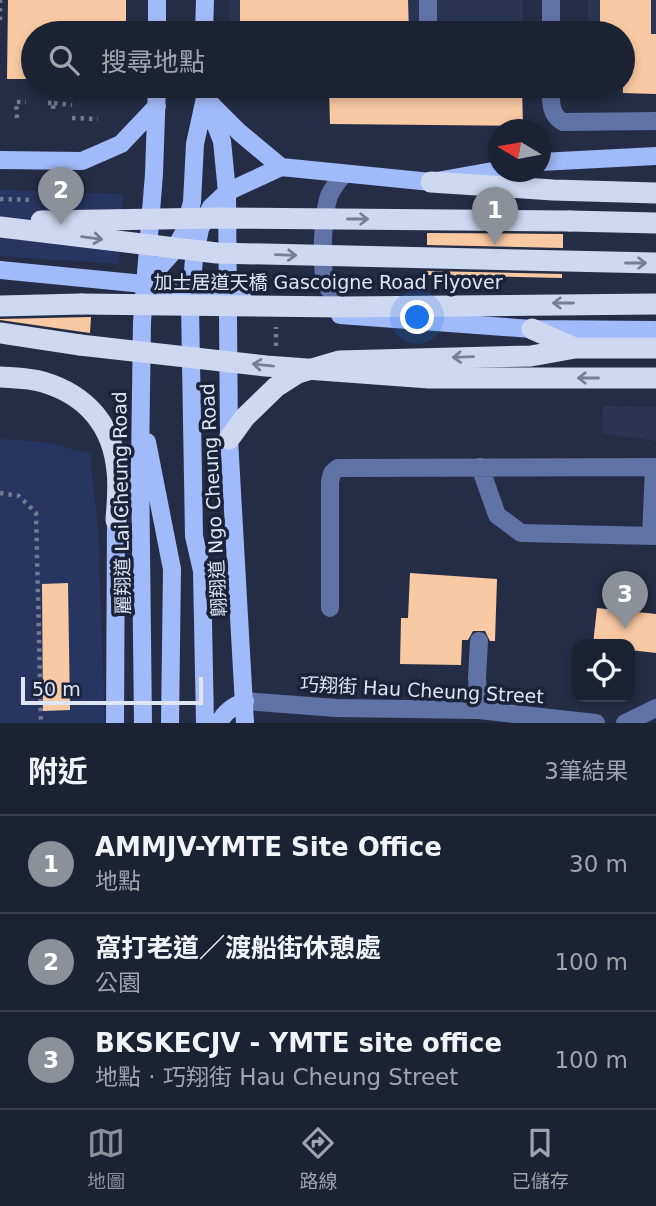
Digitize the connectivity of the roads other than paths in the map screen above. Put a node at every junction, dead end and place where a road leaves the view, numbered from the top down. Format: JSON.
{"nodes":[{"id":1,"x":157,"y":0,"type":"edge"},
{"id":2,"x":205,"y":0,"type":"edge"},
{"id":3,"x":428,"y":0,"type":"edge"},
{"id":4,"x":551,"y":0,"type":"edge"},
{"id":5,"x":157,"y":21,"type":"edge"},
{"id":6,"x":204,"y":21,"type":"edge"},
{"id":7,"x":428,"y":21,"type":"edge"},
{"id":8,"x":551,"y":21,"type":"edge"},
{"id":9,"x":157,"y":98,"type":"edge"},
{"id":10,"x":203,"y":98,"type":"edge"},
{"id":11,"x":206,"y":98,"type":"edge"},
{"id":12,"x":209,"y":98,"type":"edge"},
{"id":13,"x":551,"y":98,"type":"edge"},
{"id":14,"x":157,"y":106,"type":"junction"},
{"id":15,"x":656,"y":121,"type":"edge"},
{"id":16,"x":656,"y":156,"type":"edge"},
{"id":17,"x":0,"y":160,"type":"edge"},
{"id":18,"x":551,"y":161,"type":"edge"},
{"id":19,"x":281,"y":167,"type":"junction"},
{"id":20,"x":488,"y":172,"type":"edge"},
{"id":21,"x":344,"y":174,"type":"junction"},
{"id":22,"x":431,"y":182,"type":"junction"},
{"id":23,"x":227,"y":191,"type":"junction"},
{"id":24,"x":656,"y":193,"type":"edge"},
{"id":25,"x":0,"y":222,"type":"edge"},
{"id":26,"x":656,"y":223,"type":"edge"},
{"id":27,"x":0,"y":227,"type":"edge"},
{"id":28,"x":656,"y":263,"type":"edge"},
{"id":29,"x":0,"y":270,"type":"edge"},
{"id":30,"x":144,"y":284,"type":"junction"},
{"id":31,"x":191,"y":289,"type":"junction"},
{"id":32,"x":227,"y":297,"type":"junction"},
{"id":33,"x":656,"y":303,"type":"edge"},
{"id":34,"x":0,"y":306,"type":"edge"},
{"id":35,"x":351,"y":316,"type":"junction"},
{"id":36,"x":532,"y":329,"type":"junction"},
{"id":37,"x":656,"y":330,"type":"edge"},
{"id":38,"x":0,"y":333,"type":"edge"},
{"id":39,"x":575,"y":348,"type":"junction"},
{"id":40,"x":656,"y":348,"type":"edge"},
{"id":41,"x":0,"y":377,"type":"edge"},
{"id":42,"x":656,"y":378,"type":"edge"},
{"id":43,"x":141,"y":415,"type":"junction"},
{"id":44,"x":229,"y":439,"type":"junction"},
{"id":45,"x":140,"y":463,"type":"junction"},
{"id":46,"x":480,"y":467,"type":"junction"},
{"id":47,"x":655,"y":467,"type":"edge"},
{"id":48,"x":116,"y":520,"type":"junction"},
{"id":49,"x":194,"y":536,"type":"junction"},
{"id":50,"x":654,"y":536,"type":"edge"},
{"id":51,"x":172,"y":569,"type":"junction"},
{"id":52,"x":330,"y":608,"type":"dead end"},
{"id":53,"x":479,"y":640,"type":"dead end"},
{"id":54,"x":245,"y":701,"type":"junction"},
{"id":55,"x":656,"y":708,"type":"edge"},
{"id":56,"x":479,"y":710,"type":"junction"},
{"id":57,"x":115,"y":723,"type":"edge"},
{"id":58,"x":143,"y":723,"type":"edge"},
{"id":59,"x":170,"y":723,"type":"edge"},
{"id":60,"x":205,"y":723,"type":"edge"},
{"id":61,"x":219,"y":723,"type":"edge"},
{"id":62,"x":245,"y":723,"type":"edge"},
{"id":63,"x":596,"y":723,"type":"edge"},
{"id":64,"x":625,"y":723,"type":"edge"}],
"edges":[{"from":1,"to":5,"type":"main road"},
{"from":2,"to":6,"type":"main road"},
{"from":3,"to":7,"type":"street"},
{"from":4,"to":8,"type":"street"},
{"from":9,"to":14,"type":"main road","name":"麗翔道 Lai Cheung Road"},
{"from":10,"to":30,"type":"main road"},
{"from":11,"to":23,"type":"main road","name":"翺翔道 Ngo Cheung Road"},
{"from":12,"to":19,"type":"main road"},
{"from":13,"to":15,"type":"street"},
{"from":14,"to":17,"type":"main road"},
{"from":14,"to":30,"type":"main road","name":"麗翔道 Lai Cheung Road"},
{"from":16,"to":18,"type":"main road"},
{"from":19,"to":21,"type":"main road"},
{"from":19,"to":23,"type":"main road"},
{"from":20,"to":22,"type":"main road"},
{"from":21,"to":22,"type":"main road"},
{"from":21,"to":35,"type":"street"},
{"from":22,"to":24,"type":"highway"},
{"from":23,"to":31,"type":"main road"},
{"from":23,"to":32,"type":"main road","name":"翺翔道 Ngo Cheung Road"},
{"from":25,"to":26,"type":"highway","one_way":true,"bridge":true},
{"from":27,"to":28,"type":"highway","name":"加士居道天橋 Gascoigne Road Flyover","one_way":true,"bridge":true},
{"from":29,"to":30,"type":"main road"},
{"from":30,"to":31,"type":"main road"},
{"from":30,"to":43,"type":"main road","name":"麗翔道 Lai Cheung Road"},
{"from":31,"to":32,"type":"main road"},
{"from":31,"to":49,"type":"main road"},
{"from":32,"to":35,"type":"main road"},
{"from":32,"to":44,"type":"main road","name":"翺翔道 Ngo Cheung Road"},
{"from":33,"to":34,"type":"highway","name":"加士居道天橋 Gascoigne Road Flyover","one_way":true,"bridge":true},
{"from":35,"to":36,"type":"main road"},
{"from":36,"to":37,"type":"main road"},
{"from":36,"to":39,"type":"highway"},
{"from":42,"to":38,"type":"highway","one_way":true,"bridge":true},
{"from":39,"to":40,"type":"highway"},
{"from":39,"to":44,"type":"highway","one_way":true},
{"from":41,"to":48,"type":"highway"},
{"from":43,"to":45,"type":"main road","name":"麗翔道 Lai Cheung Road"},
{"from":43,"to":51,"type":"main road"},
{"from":44,"to":54,"type":"main road","name":"翺翔道 Ngo Cheung Road"},
{"from":45,"to":48,"type":"main road"},
{"from":45,"to":58,"type":"main road","name":"麗翔道 Lai Cheung Road"},
{"from":46,"to":47,"type":"street"},
{"from":46,"to":50,"type":"street"},
{"from":46,"to":52,"type":"street"},
{"from":47,"to":50,"type":"street"},
{"from":48,"to":57,"type":"main road"},
{"from":49,"to":51,"type":"main road"},
{"from":49,"to":60,"type":"main road"},
{"from":51,"to":59,"type":"main road"},
{"from":53,"to":56,"type":"street"},
{"from":54,"to":56,"type":"street","name":"巧翔街 Hau Cheung Street"},
{"from":54,"to":61,"type":"main road"},
{"from":54,"to":62,"type":"main road"},
{"from":55,"to":64,"type":"street"},
{"from":56,"to":63,"type":"street","name":"巧翔街 Hau Cheung Street"}]}
